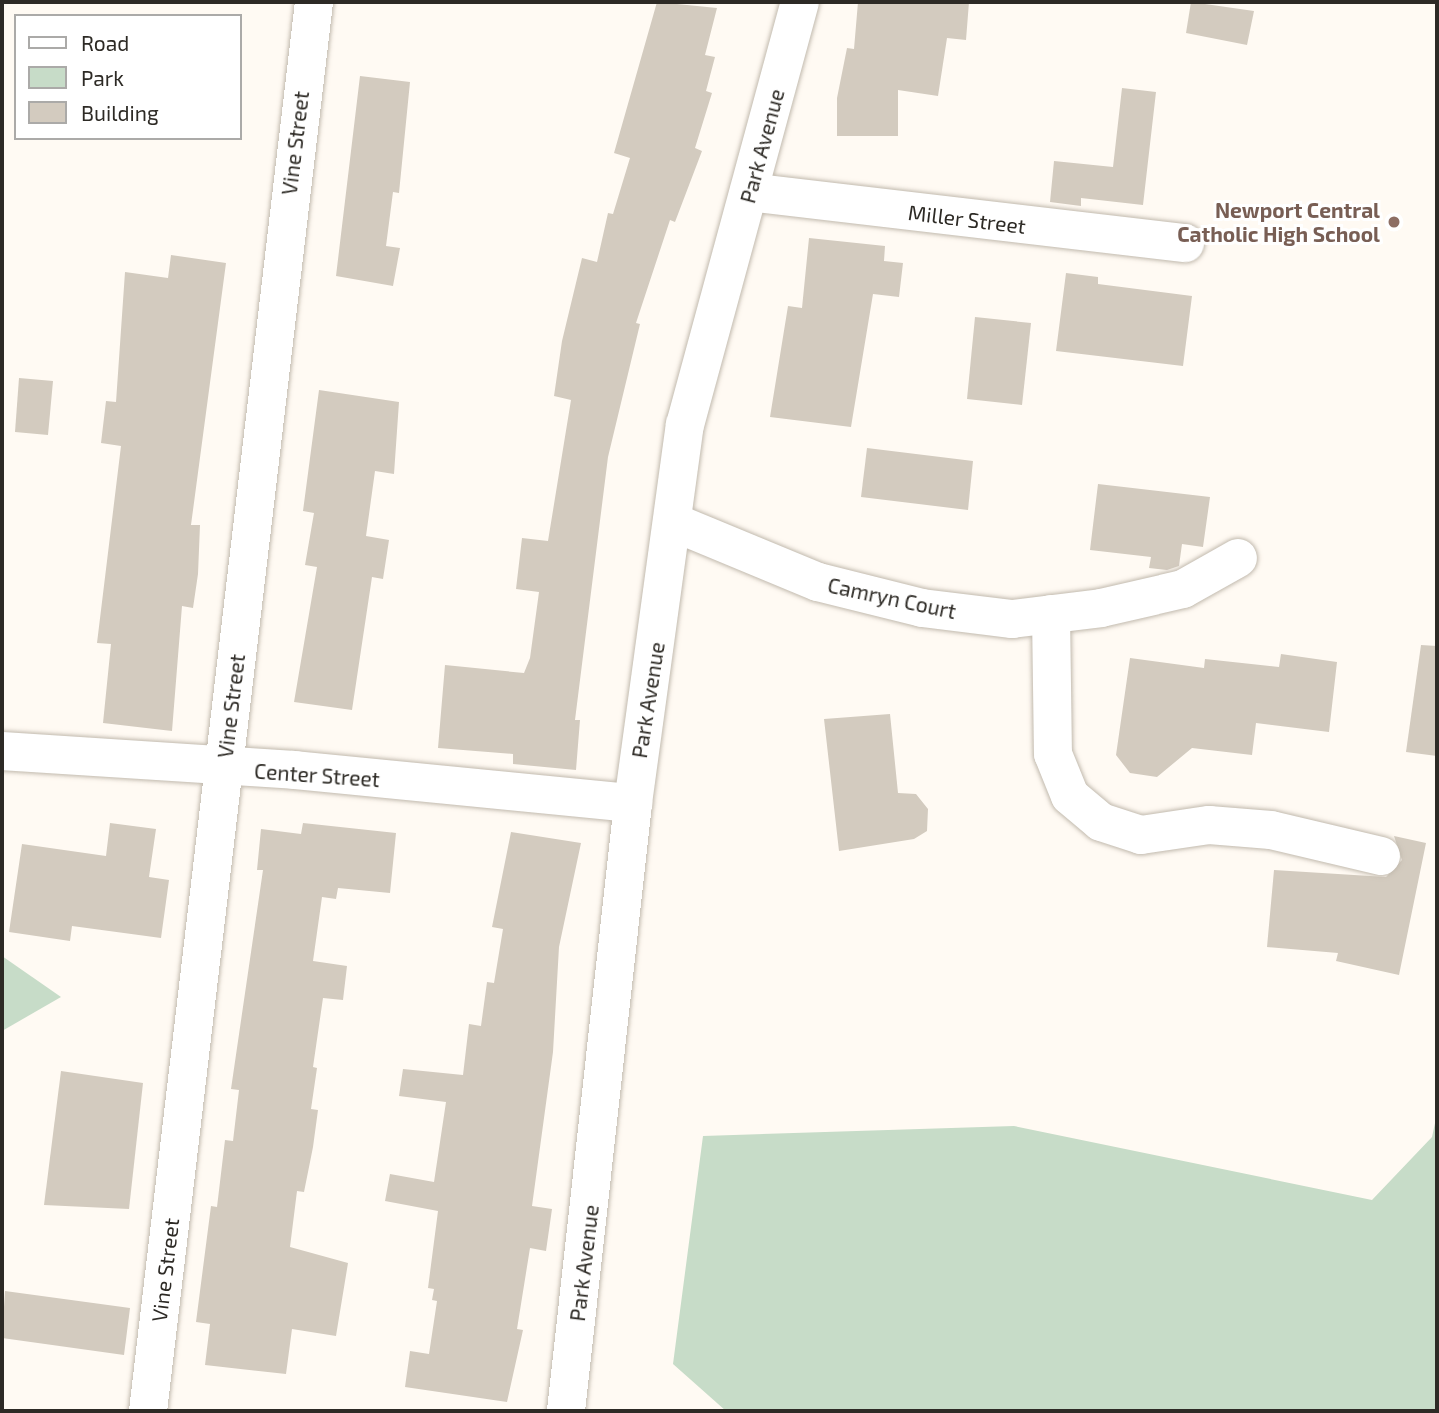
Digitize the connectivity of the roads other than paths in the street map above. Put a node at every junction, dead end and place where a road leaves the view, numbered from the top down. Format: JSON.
{"nodes":[{"id":1,"x":314,"y":2,"type":"edge"},
{"id":2,"x":800,"y":2,"type":"edge"},
{"id":3,"x":749,"y":192,"type":"junction"},
{"id":4,"x":1185,"y":243,"type":"dead end"},
{"id":5,"x":673,"y":522,"type":"junction"},
{"id":6,"x":1238,"y":558,"type":"dead end"},
{"id":7,"x":1051,"y":614,"type":"junction"},
{"id":8,"x":2,"y":751,"type":"edge"},
{"id":9,"x":223,"y":769,"type":"junction"},
{"id":10,"x":633,"y":803,"type":"junction"},
{"id":11,"x":1381,"y":856,"type":"dead end"},
{"id":12,"x":148,"y":1411,"type":"edge"},
{"id":13,"x":566,"y":1411,"type":"edge"}],
"edges":[{"from":1,"to":9,"type":"street","name":"Vine Street"},
{"from":2,"to":3,"type":"street","name":"Park Avenue"},
{"from":3,"to":4,"type":"street","name":"Miller Street"},
{"from":3,"to":5,"type":"street","name":"Park Avenue"},
{"from":5,"to":7,"type":"street","name":"Camryn Court"},
{"from":5,"to":10,"type":"street","name":"Park Avenue"},
{"from":6,"to":7,"type":"street","name":"Camryn Court"},
{"from":7,"to":11,"type":"street"},
{"from":8,"to":9,"type":"street","name":"Center Street"},
{"from":9,"to":10,"type":"street","name":"Center Street"},
{"from":9,"to":12,"type":"street","name":"Vine Street"},
{"from":10,"to":13,"type":"street","name":"Park Avenue"}]}
